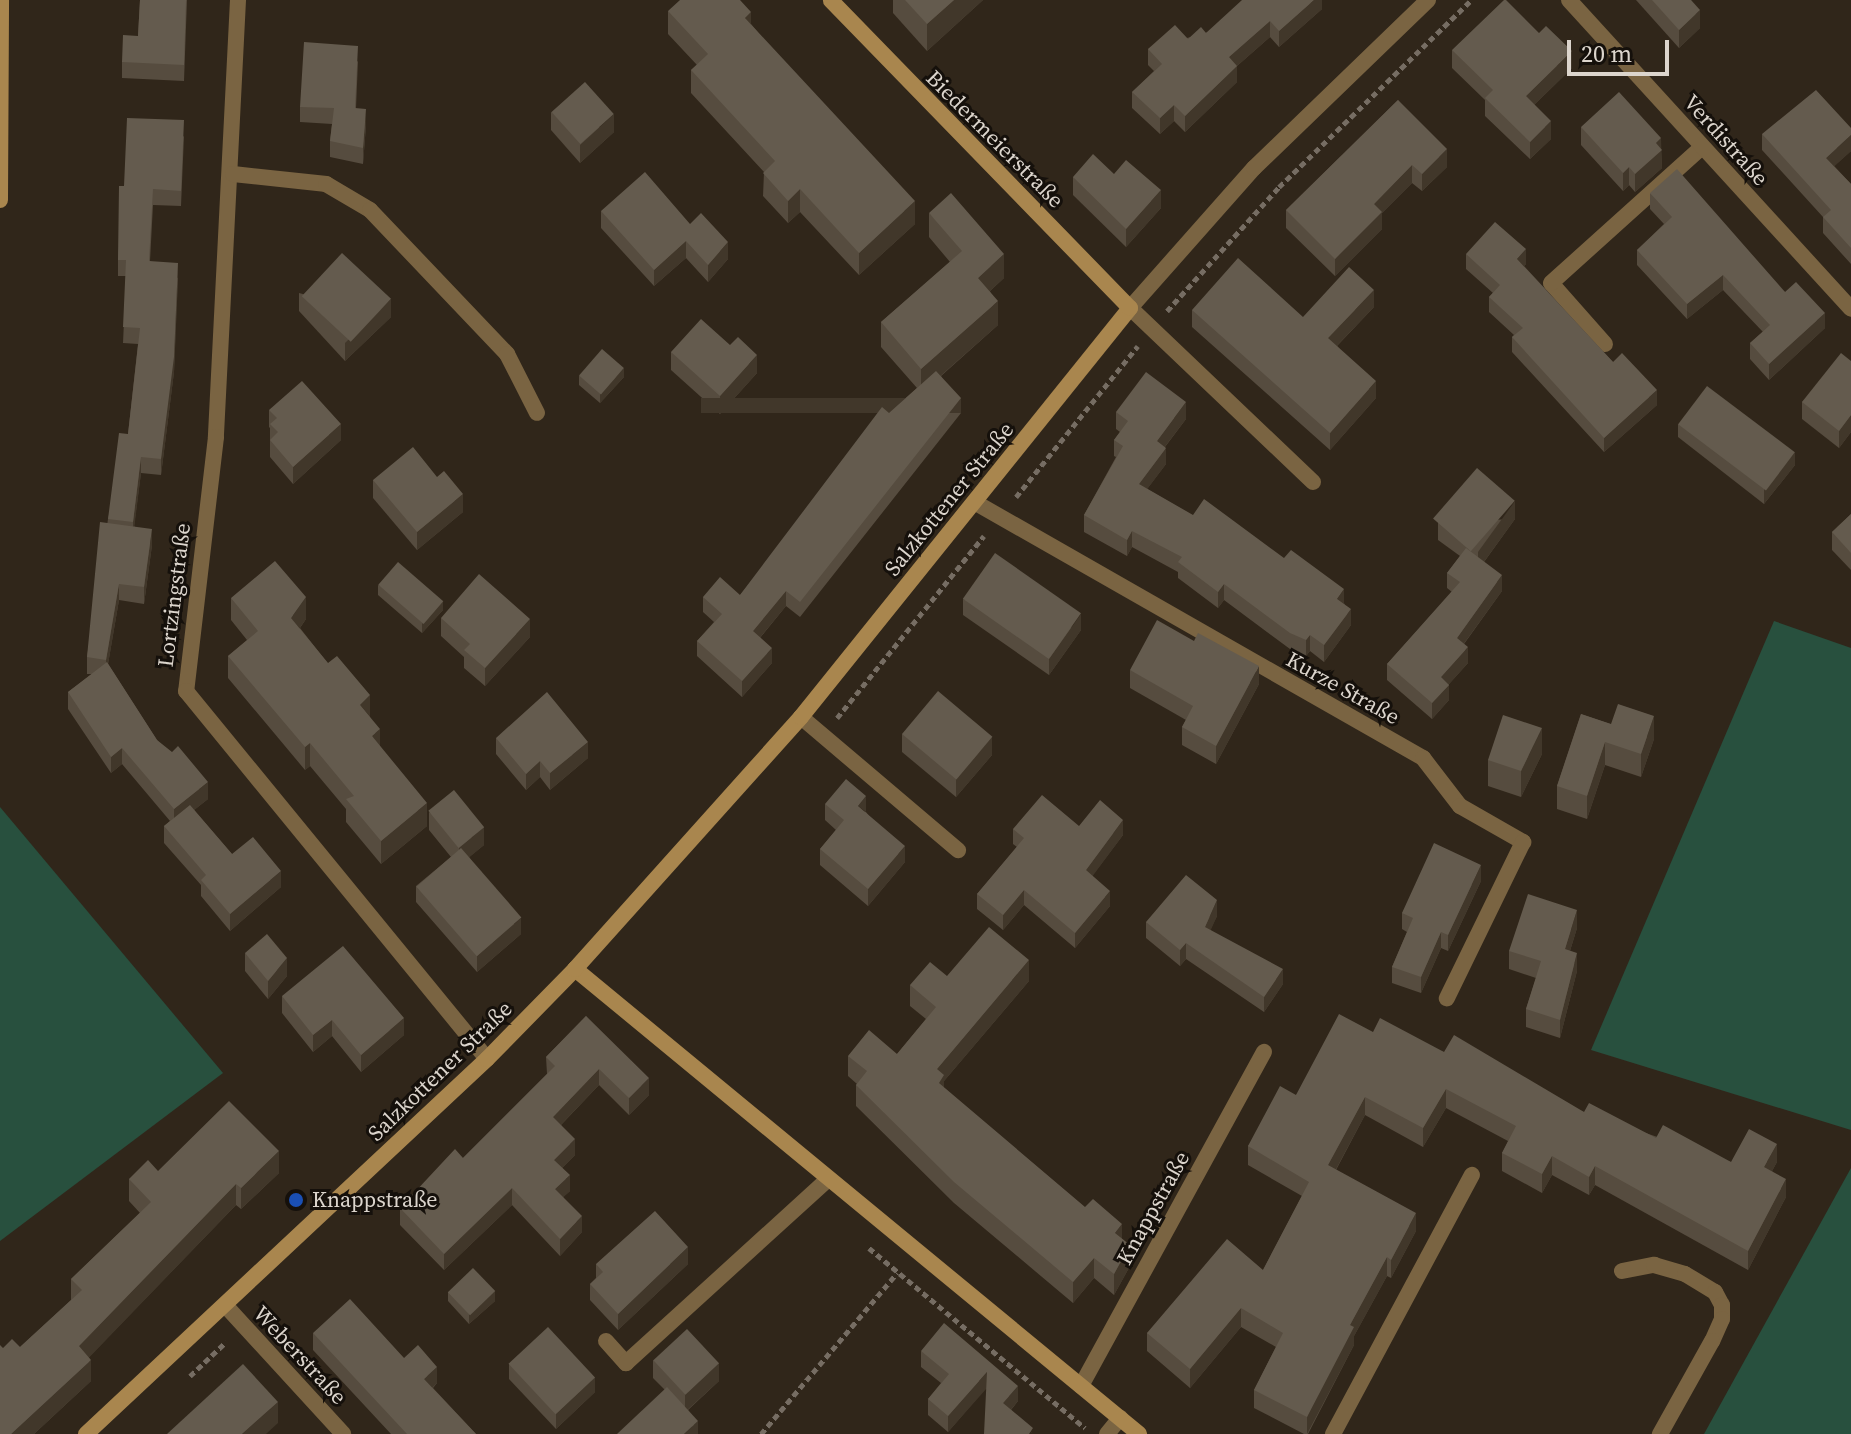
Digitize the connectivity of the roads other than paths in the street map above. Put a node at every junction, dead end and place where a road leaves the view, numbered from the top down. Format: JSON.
{"nodes":[{"id":1,"x":1,"y":0,"type":"edge"},
{"id":2,"x":238,"y":0,"type":"edge"},
{"id":3,"x":831,"y":0,"type":"edge"},
{"id":4,"x":1428,"y":0,"type":"edge"},
{"id":5,"x":1569,"y":0,"type":"edge"},
{"id":6,"x":1702,"y":147,"type":"junction"},
{"id":7,"x":233,"y":174,"type":"junction"},
{"id":8,"x":0,"y":200,"type":"edge"},
{"id":9,"x":1130,"y":308,"type":"junction"},
{"id":10,"x":1851,"y":309,"type":"edge"},
{"id":11,"x":1605,"y":344,"type":"dead end"},
{"id":12,"x":537,"y":413,"type":"dead end"},
{"id":13,"x":1313,"y":482,"type":"dead end"},
{"id":14,"x":976,"y":503,"type":"junction"},
{"id":15,"x":801,"y":717,"type":"junction"},
{"id":16,"x":958,"y":850,"type":"dead end"},
{"id":17,"x":575,"y":969,"type":"junction"},
{"id":18,"x":1447,"y":998,"type":"dead end"},
{"id":19,"x":1264,"y":1052,"type":"dead end"},
{"id":20,"x":487,"y":1059,"type":"junction"},
{"id":21,"x":1472,"y":1175,"type":"dead end"},
{"id":22,"x":828,"y":1179,"type":"junction"},
{"id":23,"x":1622,"y":1271,"type":"dead end"},
{"id":24,"x":225,"y":1305,"type":"junction"},
{"id":25,"x":606,"y":1341,"type":"dead end"},
{"id":26,"x":1081,"y":1386,"type":"junction"},
{"id":27,"x":1120,"y":1418,"type":"junction"},
{"id":28,"x":86,"y":1434,"type":"edge"},
{"id":29,"x":343,"y":1434,"type":"edge"},
{"id":30,"x":1107,"y":1434,"type":"edge"},
{"id":31,"x":1139,"y":1434,"type":"edge"},
{"id":32,"x":1333,"y":1434,"type":"edge"},
{"id":33,"x":1660,"y":1434,"type":"edge"}],
"edges":[{"from":1,"to":8,"type":"street"},
{"from":2,"to":7,"type":"street","name":"Lortzingstraße"},
{"from":3,"to":9,"type":"street","name":"Biedermeierstraße"},
{"from":4,"to":9,"type":"street","name":"Salzkottener Straße"},
{"from":5,"to":6,"type":"street","name":"Verdistraße"},
{"from":6,"to":10,"type":"street","name":"Verdistraße"},
{"from":6,"to":11,"type":"street"},
{"from":7,"to":12,"type":"street"},
{"from":7,"to":20,"type":"street","name":"Lortzingstraße"},
{"from":9,"to":13,"type":"street"},
{"from":9,"to":14,"type":"street","name":"Salzkottener Straße"},
{"from":14,"to":15,"type":"street","name":"Salzkottener Straße"},
{"from":14,"to":18,"type":"street","name":"Kurze Straße"},
{"from":15,"to":16,"type":"street"},
{"from":15,"to":17,"type":"street","name":"Salzkottener Straße"},
{"from":17,"to":20,"type":"street","name":"Salzkottener Straße"},
{"from":17,"to":22,"type":"street"},
{"from":19,"to":26,"type":"street","name":"Knappstraße"},
{"from":20,"to":24,"type":"street","name":"Salzkottener Straße"},
{"from":21,"to":32,"type":"street"},
{"from":22,"to":25,"type":"street"},
{"from":22,"to":26,"type":"street"},
{"from":23,"to":33,"type":"street"},
{"from":24,"to":28,"type":"street","name":"Salzkottener Straße"},
{"from":24,"to":29,"type":"street","name":"Weberstraße"},
{"from":26,"to":27,"type":"street"},
{"from":27,"to":30,"type":"street"},
{"from":27,"to":31,"type":"street"}]}
